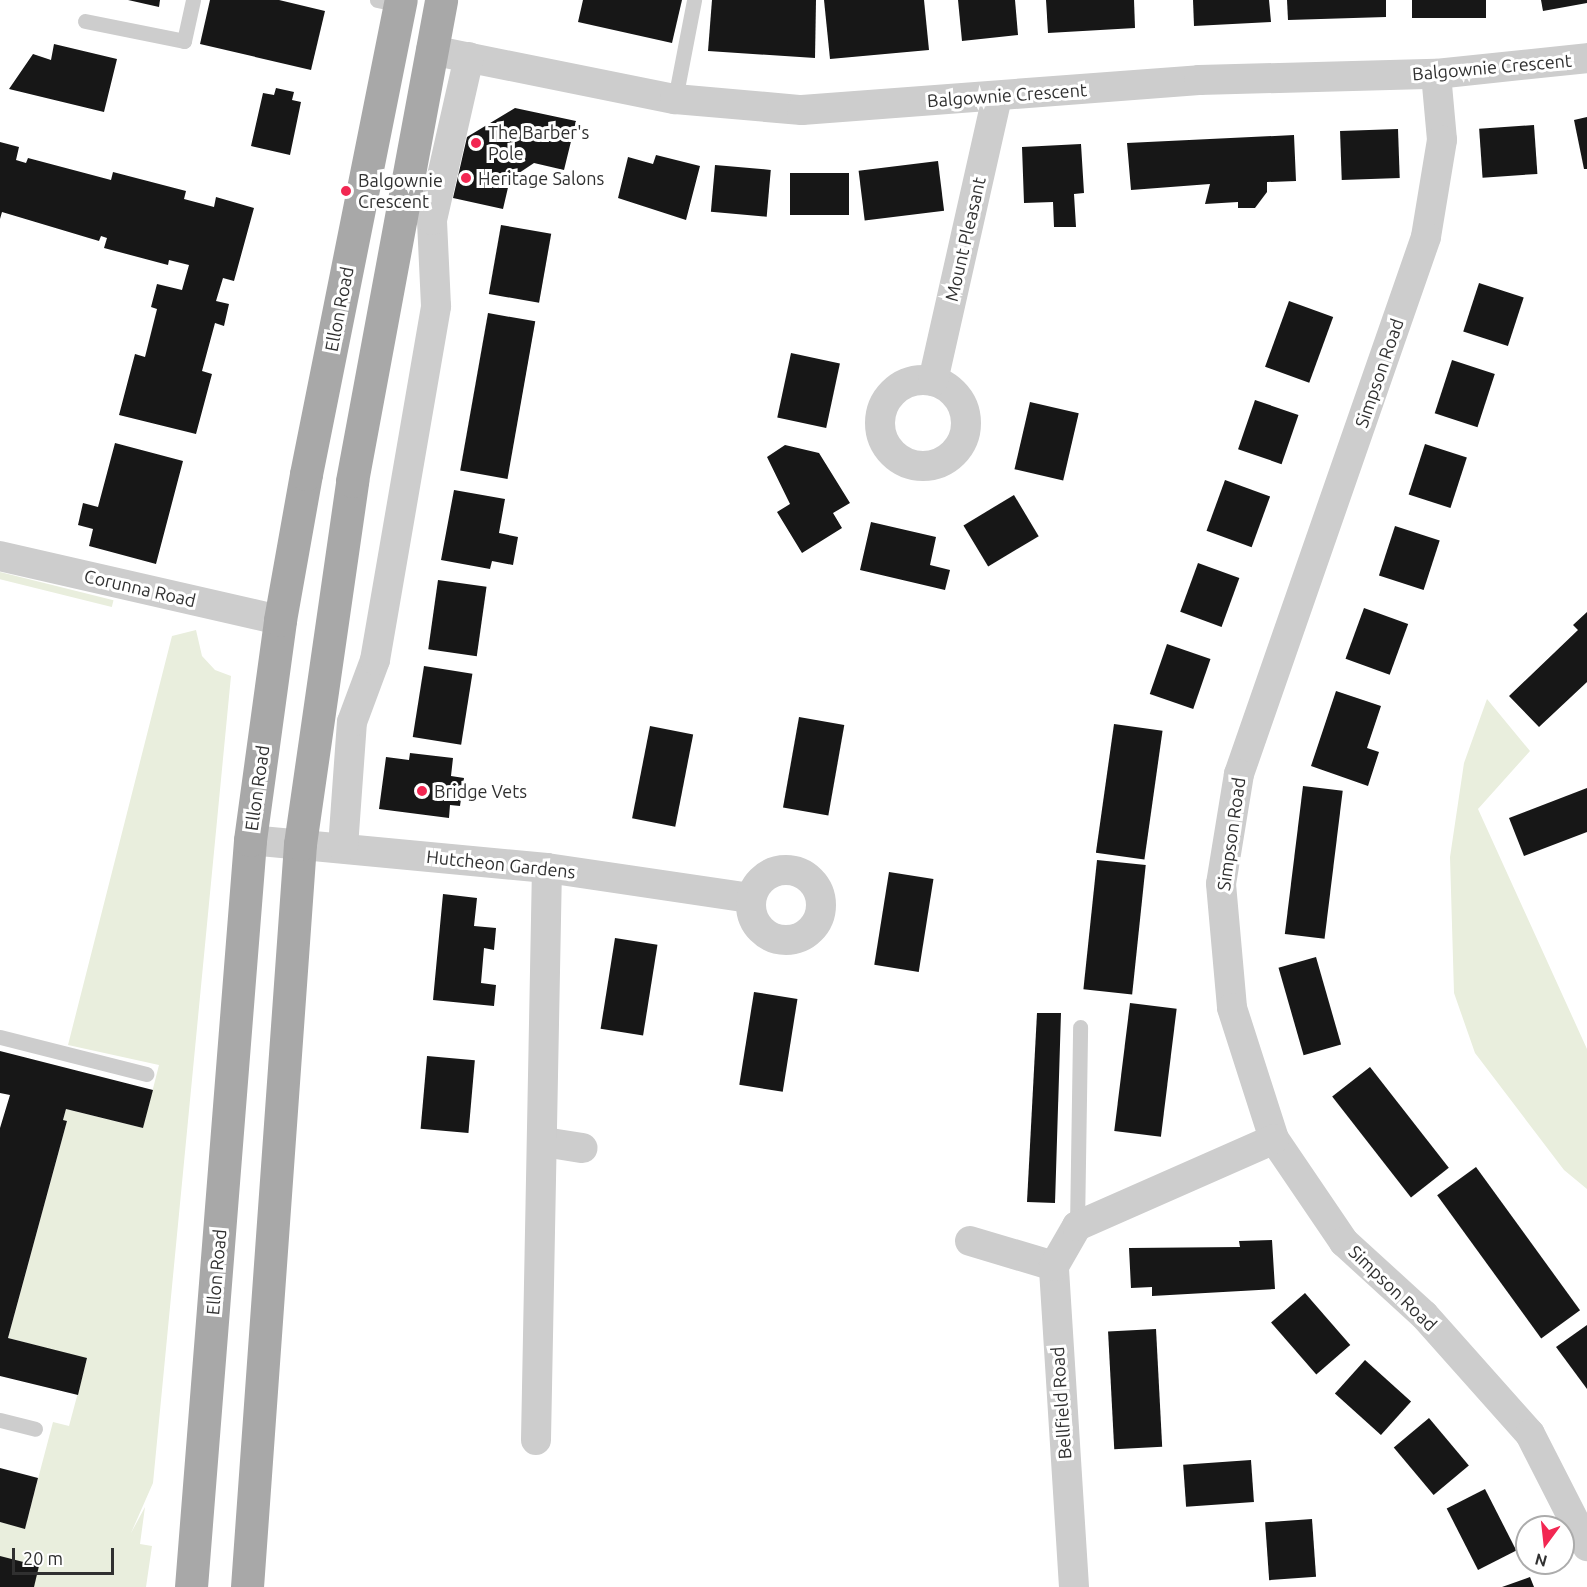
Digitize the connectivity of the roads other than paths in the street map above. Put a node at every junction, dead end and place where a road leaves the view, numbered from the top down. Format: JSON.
{"nodes":[{"id":1,"x":193,"y":0,"type":"edge"},
{"id":2,"x":441,"y":0,"type":"edge"},
{"id":3,"x":694,"y":0,"type":"edge"},
{"id":4,"x":393,"y":2,"type":"edge"},
{"id":5,"x":86,"y":21,"type":"dead end"},
{"id":6,"x":431,"y":50,"type":"junction"},
{"id":7,"x":469,"y":57,"type":"junction"},
{"id":8,"x":1587,"y":58,"type":"edge"},
{"id":9,"x":1436,"y":74,"type":"junction"},
{"id":10,"x":997,"y":96,"type":"junction"},
{"id":11,"x":675,"y":99,"type":"junction"},
{"id":12,"x":933,"y":381,"type":"dead end"},
{"id":13,"x":0,"y":556,"type":"edge"},
{"id":14,"x":280,"y":620,"type":"junction"},
{"id":15,"x":250,"y":840,"type":"junction"},
{"id":16,"x":300,"y":844,"type":"junction"},
{"id":17,"x":343,"y":847,"type":"junction"},
{"id":18,"x":547,"y":868,"type":"junction"},
{"id":19,"x":751,"y":898,"type":"dead end"},
{"id":20,"x":1080,"y":1026,"type":"dead end"},
{"id":21,"x":0,"y":1037,"type":"edge"},
{"id":22,"x":147,"y":1074,"type":"dead end"},
{"id":23,"x":1274,"y":1139,"type":"junction"},
{"id":24,"x":543,"y":1142,"type":"junction"},
{"id":25,"x":582,"y":1148,"type":"dead end"},
{"id":26,"x":1077,"y":1226,"type":"junction"},
{"id":27,"x":970,"y":1241,"type":"dead end"},
{"id":28,"x":1054,"y":1266,"type":"junction"},
{"id":29,"x":0,"y":1420,"type":"edge"},
{"id":30,"x":35,"y":1429,"type":"dead end"},
{"id":31,"x":536,"y":1440,"type":"dead end"},
{"id":32,"x":1587,"y":1546,"type":"edge"},
{"id":33,"x":191,"y":1587,"type":"edge"},
{"id":34,"x":247,"y":1587,"type":"edge"},
{"id":35,"x":1074,"y":1587,"type":"edge"}],
"edges":[{"from":1,"to":5,"type":"lane"},
{"from":2,"to":6,"type":"main road"},
{"from":3,"to":11,"type":"lane"},
{"from":4,"to":14,"type":"main road","name":"Ellon Road"},
{"from":6,"to":7,"type":"street","name":"Balgownie Crescent"},
{"from":6,"to":16,"type":"main road"},
{"from":7,"to":11,"type":"street","name":"Balgownie Crescent"},
{"from":7,"to":17,"type":"street"},
{"from":8,"to":9,"type":"street","name":"Balgownie Crescent"},
{"from":9,"to":10,"type":"street","name":"Balgownie Crescent"},
{"from":9,"to":23,"type":"street","name":"Simpson Road"},
{"from":10,"to":11,"type":"street","name":"Balgownie Crescent"},
{"from":10,"to":12,"type":"street","name":"Mount Pleasant"},
{"from":13,"to":14,"type":"street","name":"Corunna Road"},
{"from":14,"to":15,"type":"main road","name":"Ellon Road"},
{"from":15,"to":16,"type":"street","name":"Hutcheon Gardens"},
{"from":15,"to":33,"type":"main road","name":"Ellon Road"},
{"from":16,"to":17,"type":"street","name":"Hutcheon Gardens"},
{"from":16,"to":34,"type":"main road"},
{"from":17,"to":18,"type":"street","name":"Hutcheon Gardens"},
{"from":18,"to":19,"type":"street","name":"Hutcheon Gardens"},
{"from":18,"to":24,"type":"street"},
{"from":20,"to":26,"type":"lane"},
{"from":21,"to":22,"type":"lane"},
{"from":23,"to":26,"type":"street"},
{"from":23,"to":32,"type":"street","name":"Simpson Road"},
{"from":24,"to":25,"type":"street"},
{"from":24,"to":31,"type":"street"},
{"from":26,"to":28,"type":"street"},
{"from":27,"to":28,"type":"street"},
{"from":28,"to":35,"type":"street","name":"Bellfield Road"},
{"from":29,"to":30,"type":"lane"}]}
